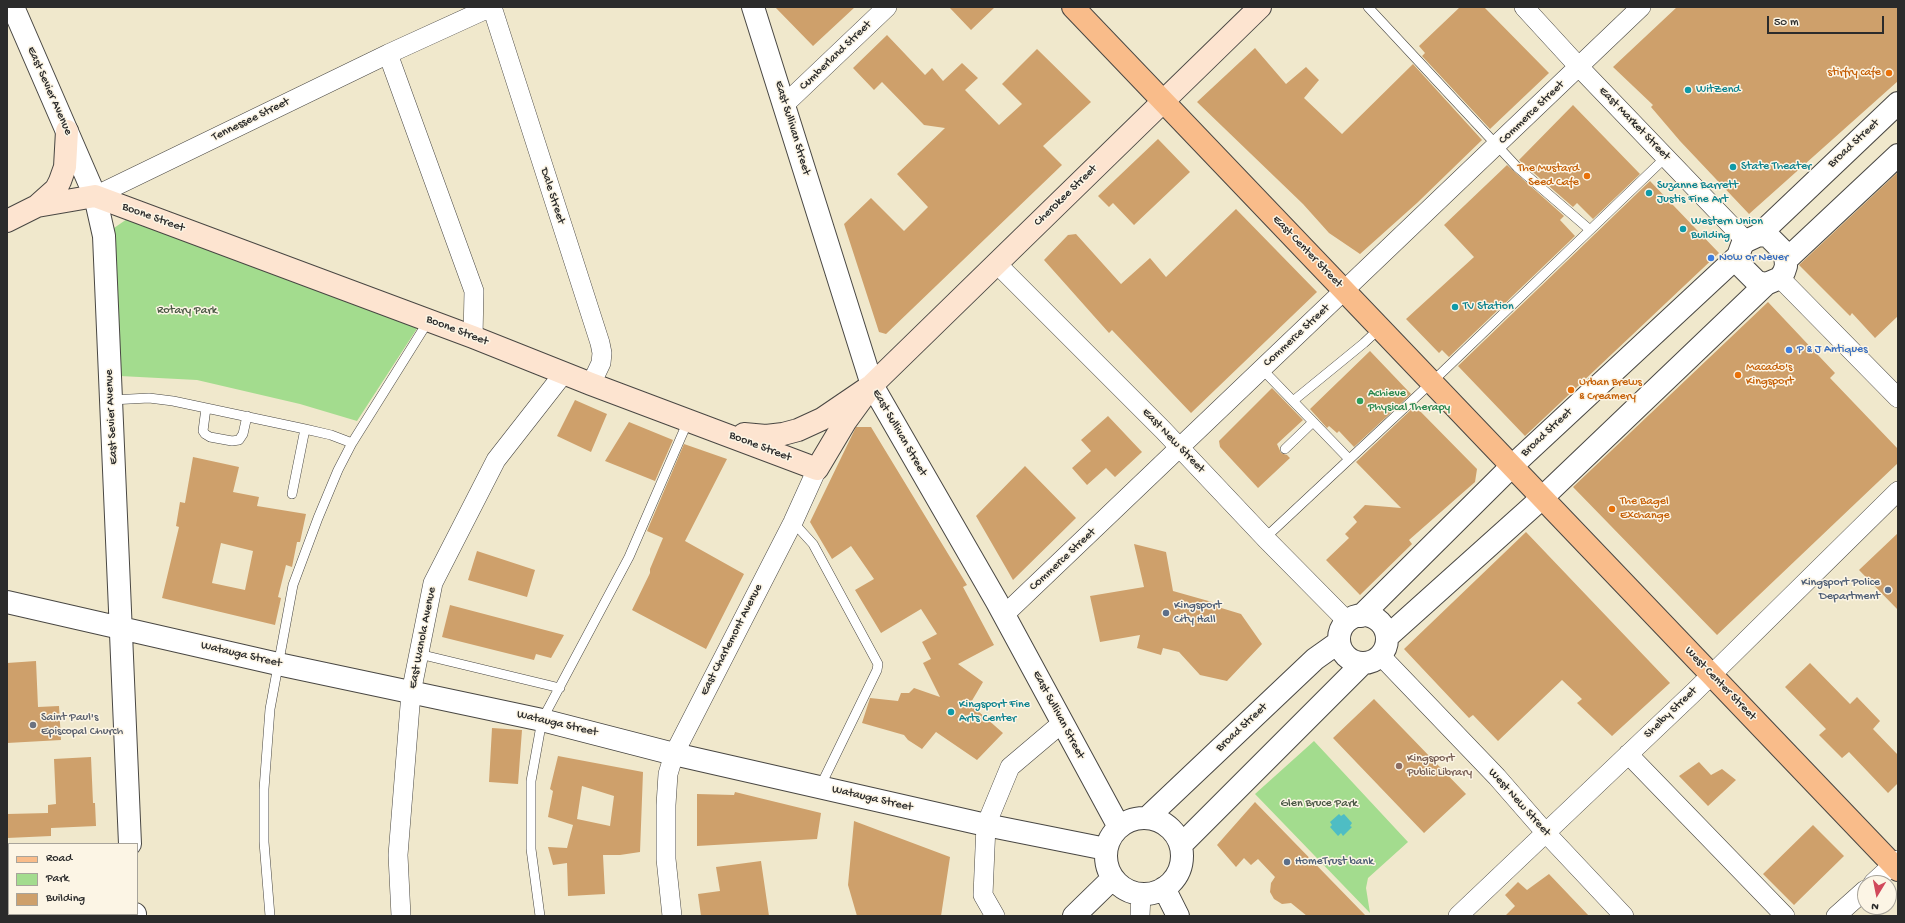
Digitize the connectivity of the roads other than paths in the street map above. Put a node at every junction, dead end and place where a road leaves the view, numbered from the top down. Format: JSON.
{"nodes":[{"id":1,"x":13,"y":7,"type":"edge"},
{"id":2,"x":491,"y":7,"type":"edge"},
{"id":3,"x":753,"y":7,"type":"edge"},
{"id":4,"x":887,"y":7,"type":"edge"},
{"id":5,"x":1073,"y":7,"type":"edge"},
{"id":6,"x":1260,"y":7,"type":"edge"},
{"id":7,"x":1368,"y":7,"type":"edge"},
{"id":8,"x":1524,"y":7,"type":"edge"},
{"id":9,"x":1642,"y":7,"type":"edge"},
{"id":10,"x":388,"y":54,"type":"junction"},
{"id":11,"x":1579,"y":67,"type":"junction"},
{"id":12,"x":1163,"y":101,"type":"junction"},
{"id":13,"x":1898,"y":103,"type":"edge"},
{"id":14,"x":785,"y":104,"type":"junction"},
{"id":15,"x":67,"y":131,"type":"junction"},
{"id":16,"x":1497,"y":146,"type":"junction"},
{"id":17,"x":1898,"y":155,"type":"edge"},
{"id":18,"x":1666,"y":157,"type":"junction"},
{"id":19,"x":96,"y":196,"type":"junction"},
{"id":20,"x":37,"y":206,"type":"junction"},
{"id":21,"x":10,"y":217,"type":"edge"},
{"id":22,"x":1590,"y":230,"type":"junction"},
{"id":23,"x":1747,"y":244,"type":"junction"},
{"id":24,"x":996,"y":263,"type":"junction"},
{"id":25,"x":1777,"y":274,"type":"junction"},
{"id":26,"x":1345,"y":291,"type":"junction"},
{"id":27,"x":429,"y":320,"type":"junction"},
{"id":28,"x":1380,"y":328,"type":"junction"},
{"id":29,"x":473,"y":337,"type":"junction"},
{"id":30,"x":1262,"y":369,"type":"junction"},
{"id":31,"x":564,"y":373,"type":"junction"},
{"id":32,"x":1432,"y":382,"type":"junction"},
{"id":33,"x":591,"y":384,"type":"junction"},
{"id":34,"x":872,"y":384,"type":"junction"},
{"id":35,"x":1898,"y":398,"type":"edge"},
{"id":36,"x":111,"y":400,"type":"junction"},
{"id":37,"x":1293,"y":401,"type":"junction"},
{"id":38,"x":206,"y":408,"type":"junction"},
{"id":39,"x":247,"y":416,"type":"junction"},
{"id":40,"x":1313,"y":422,"type":"junction"},
{"id":41,"x":697,"y":423,"type":"junction"},
{"id":42,"x":305,"y":428,"type":"junction"},
{"id":43,"x":352,"y":443,"type":"junction"},
{"id":44,"x":1180,"y":448,"type":"junction"},
{"id":45,"x":1285,"y":448,"type":"dead end"},
{"id":46,"x":1349,"y":459,"type":"junction"},
{"id":47,"x":1512,"y":466,"type":"junction"},
{"id":48,"x":817,"y":469,"type":"junction"},
{"id":49,"x":1898,"y":491,"type":"edge"},
{"id":50,"x":292,"y":494,"type":"dead end"},
{"id":51,"x":1542,"y":498,"type":"junction"},
{"id":52,"x":793,"y":522,"type":"junction"},
{"id":53,"x":1265,"y":538,"type":"junction"},
{"id":54,"x":7,"y":602,"type":"edge"},
{"id":55,"x":1004,"y":615,"type":"junction"},
{"id":56,"x":1354,"y":618,"type":"junction"},
{"id":57,"x":122,"y":628,"type":"junction"},
{"id":58,"x":1339,"y":642,"type":"junction"},
{"id":59,"x":1377,"y":652,"type":"junction"},
{"id":60,"x":419,"y":654,"type":"junction"},
{"id":61,"x":278,"y":664,"type":"junction"},
{"id":62,"x":1711,"y":675,"type":"junction"},
{"id":63,"x":560,"y":688,"type":"junction"},
{"id":64,"x":411,"y":693,"type":"junction"},
{"id":65,"x":542,"y":720,"type":"junction"},
{"id":66,"x":1062,"y":724,"type":"junction"},
{"id":67,"x":674,"y":754,"type":"junction"},
{"id":68,"x":1628,"y":754,"type":"junction"},
{"id":69,"x":820,"y":787,"type":"junction"},
{"id":70,"x":1147,"y":818,"type":"junction"},
{"id":71,"x":986,"y":825,"type":"junction"},
{"id":72,"x":1119,"y":827,"type":"junction"},
{"id":73,"x":1545,"y":832,"type":"junction"},
{"id":74,"x":130,"y":843,"type":"edge"},
{"id":75,"x":1181,"y":845,"type":"junction"},
{"id":76,"x":1106,"y":849,"type":"junction"},
{"id":77,"x":1896,"y":865,"type":"edge"},
{"id":78,"x":1883,"y":875,"type":"edge"},
{"id":79,"x":1113,"y":878,"type":"junction"},
{"id":80,"x":1164,"y":888,"type":"junction"},
{"id":81,"x":1141,"y":894,"type":"junction"},
{"id":82,"x":1857,"y":897,"type":"edge"},
{"id":83,"x":270,"y":916,"type":"edge"},
{"id":84,"x":401,"y":916,"type":"edge"},
{"id":85,"x":540,"y":916,"type":"edge"},
{"id":86,"x":672,"y":916,"type":"edge"},
{"id":87,"x":995,"y":916,"type":"edge"},
{"id":88,"x":1074,"y":916,"type":"edge"},
{"id":89,"x":1140,"y":916,"type":"edge"},
{"id":90,"x":1178,"y":916,"type":"edge"},
{"id":91,"x":1458,"y":916,"type":"edge"},
{"id":92,"x":1624,"y":916,"type":"edge"},
{"id":93,"x":1786,"y":916,"type":"edge"},
{"id":94,"x":1836,"y":916,"type":"edge"}],
"edges":[{"from":1,"to":15,"type":"street","name":"East Sevier Avenue"},
{"from":2,"to":10,"type":"street","name":"Tennessee Street"},
{"from":2,"to":33,"type":"street","name":"Dale Street"},
{"from":3,"to":14,"type":"street","name":"East Sullivan Street"},
{"from":4,"to":14,"type":"street","name":"Cumberland Street"},
{"from":5,"to":12,"type":"main road","name":"East Center Street"},
{"from":6,"to":12,"type":"main road","name":"Cherokee Street"},
{"from":7,"to":16,"type":"lane"},
{"from":8,"to":11,"type":"street","name":"East Market Street"},
{"from":9,"to":11,"type":"street","name":"Commerce Street"},
{"from":10,"to":19,"type":"street","name":"Tennessee Street"},
{"from":10,"to":29,"type":"street"},
{"from":11,"to":16,"type":"street","name":"Commerce Street"},
{"from":11,"to":18,"type":"street","name":"East Market Street"},
{"from":12,"to":24,"type":"main road","name":"Cherokee Street"},
{"from":12,"to":26,"type":"main road","name":"East Center Street"},
{"from":13,"to":23,"type":"street","name":"Broad Street"},
{"from":14,"to":34,"type":"street","name":"East Sullivan Street"},
{"from":15,"to":19,"type":"street","name":"East Sevier Avenue"},
{"from":15,"to":20,"type":"main road"},
{"from":16,"to":22,"type":"lane"},
{"from":16,"to":26,"type":"street","name":"Commerce Street"},
{"from":17,"to":25,"type":"street"},
{"from":18,"to":22,"type":"lane"},
{"from":18,"to":23,"type":"street","name":"East Market Street"},
{"from":19,"to":20,"type":"main road","name":"Tennessee Street"},
{"from":19,"to":27,"type":"main road","name":"Boone Street"},
{"from":19,"to":36,"type":"street","name":"East Sevier Avenue"},
{"from":20,"to":21,"type":"main road","name":"Tennessee Street"},
{"from":22,"to":32,"type":"lane"},
{"from":23,"to":25,"type":"street"},
{"from":23,"to":25,"type":"street"},
{"from":23,"to":47,"type":"street","name":"Broad Street"},
{"from":24,"to":34,"type":"main road","name":"Cherokee Street"},
{"from":24,"to":44,"type":"street","name":"East New Street"},
{"from":25,"to":35,"type":"street"},
{"from":25,"to":51,"type":"street"},
{"from":26,"to":28,"type":"main road","name":"East Center Street"},
{"from":26,"to":30,"type":"street","name":"Commerce Street"},
{"from":27,"to":29,"type":"main road","name":"Boone Street"},
{"from":27,"to":43,"type":"lane"},
{"from":28,"to":32,"type":"main road","name":"East Center Street"},
{"from":28,"to":37,"type":"lane"},
{"from":29,"to":31,"type":"main road","name":"Boone Street"},
{"from":30,"to":37,"type":"lane"},
{"from":30,"to":44,"type":"street","name":"Commerce Street"},
{"from":31,"to":33,"type":"main road","name":"Boone Street"},
{"from":31,"to":60,"type":"street","name":"East Wanola Avenue"},
{"from":32,"to":46,"type":"lane"},
{"from":32,"to":47,"type":"main road","name":"East Center Street"},
{"from":33,"to":41,"type":"main road","name":"Boone Street"},
{"from":34,"to":41,"type":"main road"},
{"from":34,"to":48,"type":"main road","name":"East Charlemont Avenue"},
{"from":34,"to":55,"type":"street","name":"East Sullivan Street"},
{"from":36,"to":38,"type":"lane"},
{"from":36,"to":57,"type":"street","name":"East Sevier Avenue"},
{"from":37,"to":40,"type":"lane"},
{"from":38,"to":39,"type":"lane"},
{"from":38,"to":39,"type":"lane"},
{"from":39,"to":42,"type":"lane"},
{"from":40,"to":45,"type":"lane"},
{"from":40,"to":46,"type":"lane"},
{"from":41,"to":48,"type":"main road","name":"Boone Street"},
{"from":41,"to":63,"type":"lane"},
{"from":42,"to":43,"type":"lane"},
{"from":42,"to":50,"type":"lane"},
{"from":43,"to":61,"type":"lane"},
{"from":44,"to":53,"type":"street","name":"East New Street"},
{"from":44,"to":55,"type":"street","name":"Commerce Street"},
{"from":46,"to":53,"type":"lane"},
{"from":47,"to":51,"type":"main road","name":"East Center Street"},
{"from":47,"to":56,"type":"street","name":"Broad Street"},
{"from":48,"to":52,"type":"street","name":"East Charlemont Avenue"},
{"from":49,"to":62,"type":"street","name":"Shelby Street"},
{"from":51,"to":59,"type":"street"},
{"from":51,"to":62,"type":"main road","name":"West Center Street"},
{"from":52,"to":67,"type":"street","name":"East Charlemont Avenue"},
{"from":52,"to":69,"type":"lane"},
{"from":53,"to":56,"type":"street","name":"East New Street"},
{"from":54,"to":57,"type":"street","name":"Watauga Street"},
{"from":55,"to":66,"type":"street","name":"East Sullivan Street"},
{"from":56,"to":58,"type":"street"},
{"from":56,"to":59,"type":"street"},
{"from":57,"to":61,"type":"street","name":"Watauga Street"},
{"from":57,"to":74,"type":"street","name":"East Sevier Avenue"},
{"from":58,"to":59,"type":"street"},
{"from":58,"to":70,"type":"street","name":"Broad Street"},
{"from":59,"to":73,"type":"street","name":"West New Street"},
{"from":59,"to":75,"type":"street"},
{"from":60,"to":63,"type":"lane"},
{"from":60,"to":64,"type":"street","name":"East Wanola Avenue"},
{"from":61,"to":64,"type":"street","name":"Watauga Street"},
{"from":61,"to":83,"type":"lane"},
{"from":62,"to":68,"type":"street","name":"Shelby Street"},
{"from":62,"to":77,"type":"main road","name":"West Center Street"},
{"from":63,"to":65,"type":"lane"},
{"from":64,"to":65,"type":"street","name":"Watauga Street"},
{"from":64,"to":84,"type":"street","name":"East Wanola Avenue"},
{"from":65,"to":67,"type":"street","name":"Watauga Street"},
{"from":65,"to":85,"type":"lane"},
{"from":66,"to":71,"type":"street"},
{"from":66,"to":72,"type":"street","name":"East Sullivan Street"},
{"from":67,"to":69,"type":"street","name":"Watauga Street"},
{"from":67,"to":86,"type":"street","name":"East Charlemont Avenue"},
{"from":68,"to":73,"type":"street","name":"Shelby Street"},
{"from":68,"to":93,"type":"street"},
{"from":69,"to":71,"type":"street","name":"Watauga Street"},
{"from":70,"to":72,"type":"street"},
{"from":70,"to":75,"type":"street"},
{"from":71,"to":76,"type":"street","name":"Watauga Street"},
{"from":71,"to":87,"type":"street"},
{"from":72,"to":76,"type":"street"},
{"from":73,"to":91,"type":"street","name":"Shelby Street"},
{"from":73,"to":92,"type":"street","name":"West New Street"},
{"from":75,"to":80,"type":"street"},
{"from":76,"to":79,"type":"street"},
{"from":77,"to":78,"type":"street"},
{"from":79,"to":81,"type":"street"},
{"from":79,"to":88,"type":"street"},
{"from":80,"to":81,"type":"street"},
{"from":80,"to":90,"type":"street"},
{"from":81,"to":89,"type":"street"},
{"from":82,"to":94,"type":"street"}]}
